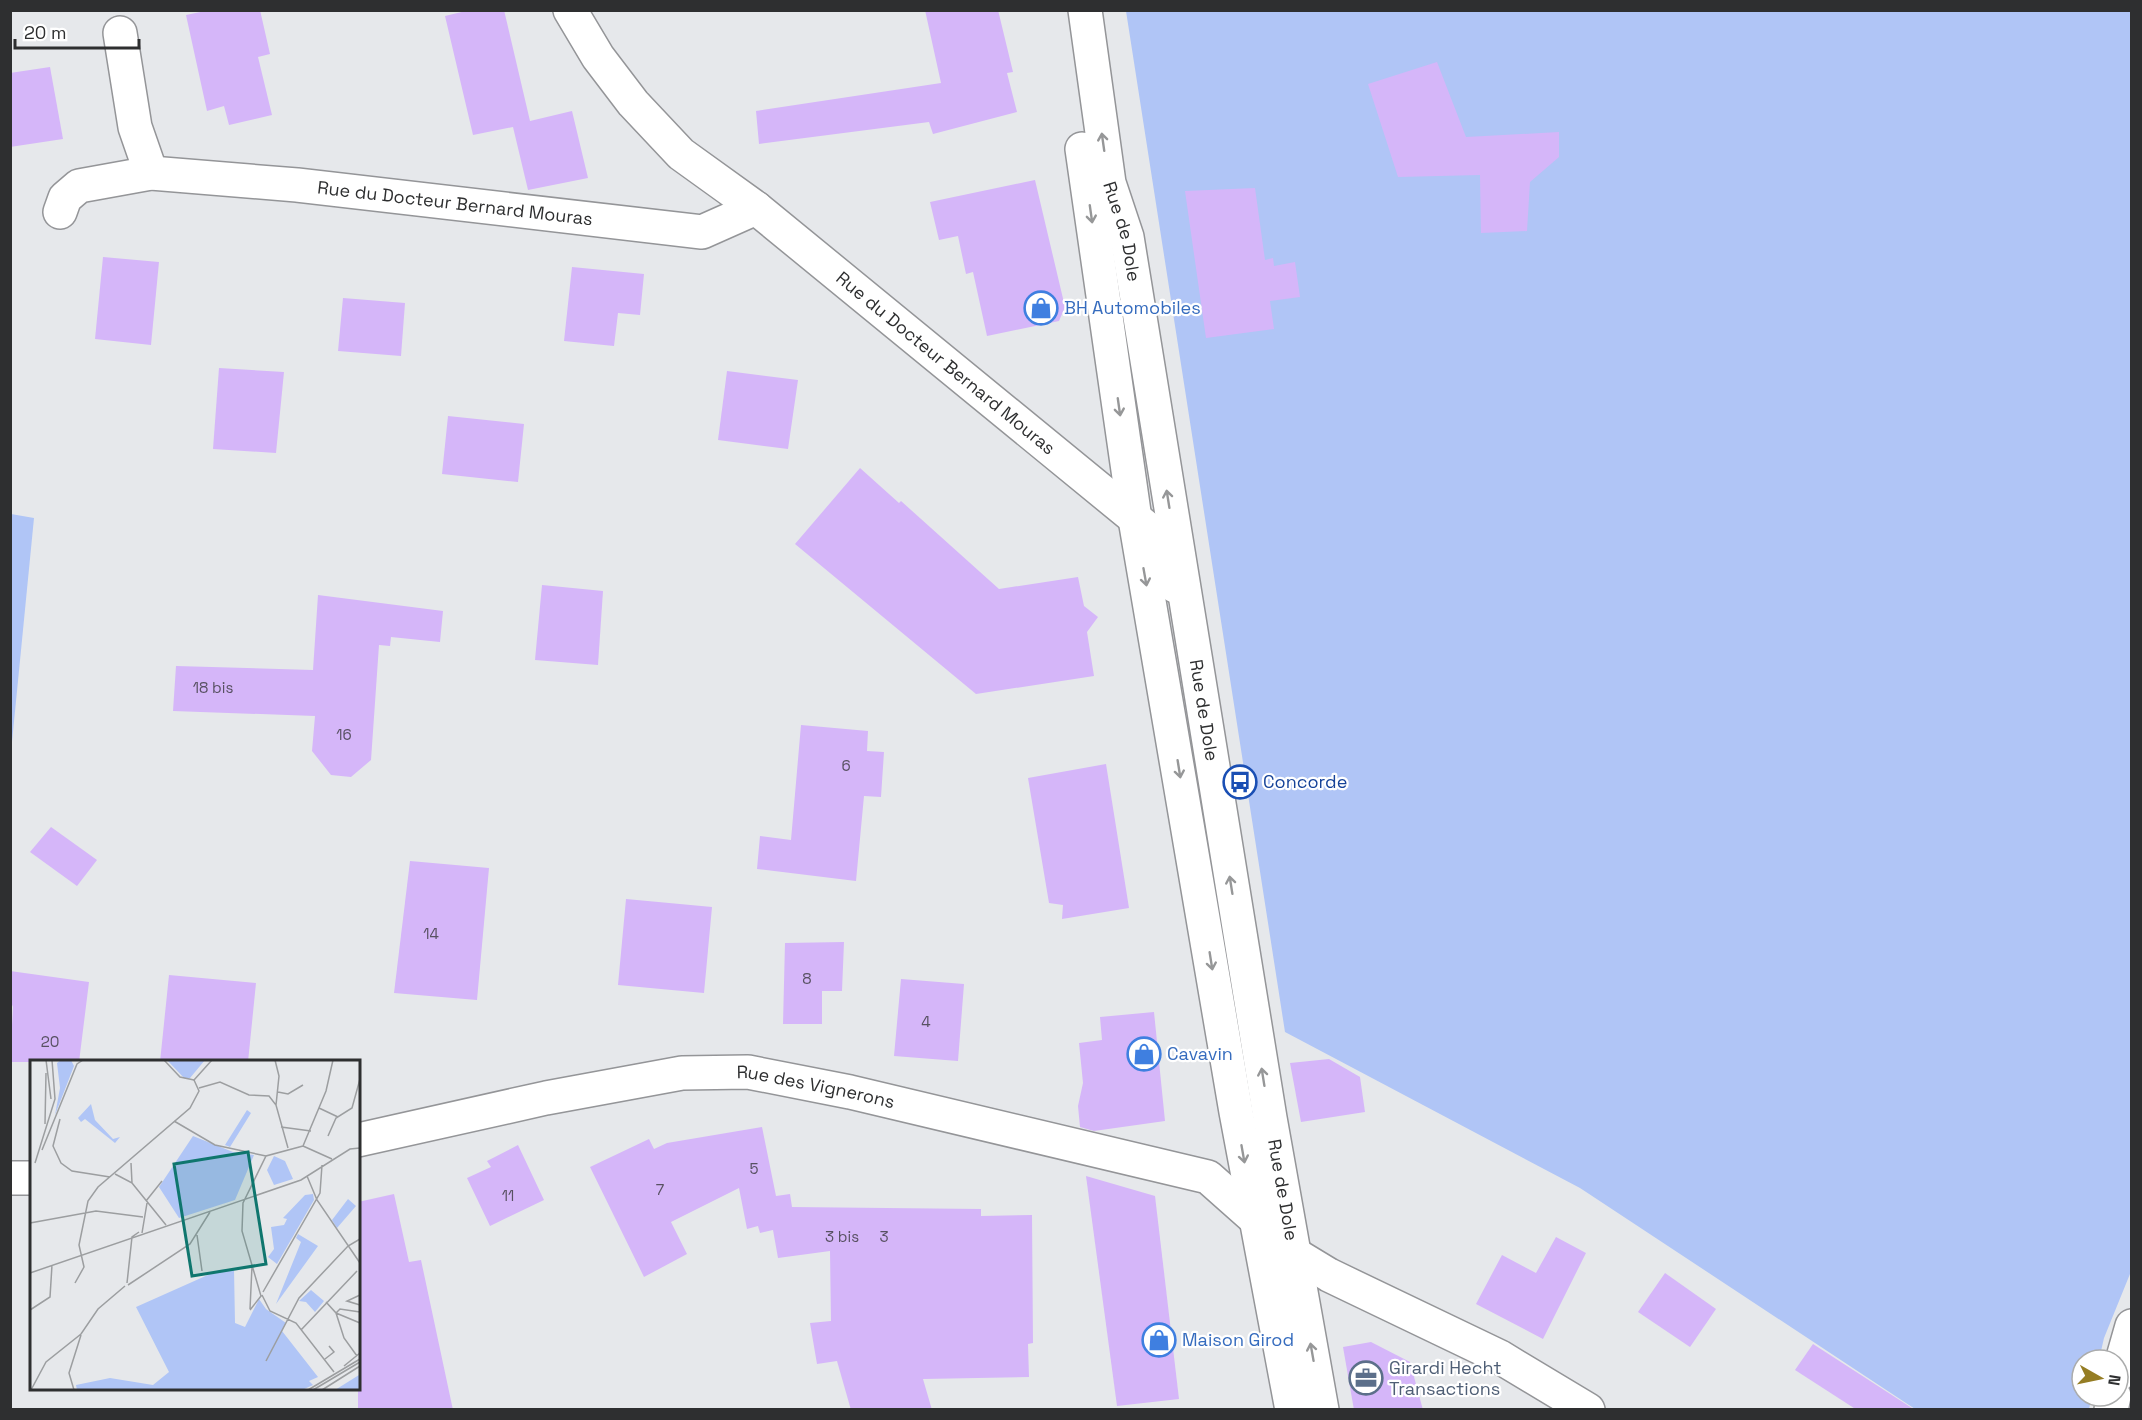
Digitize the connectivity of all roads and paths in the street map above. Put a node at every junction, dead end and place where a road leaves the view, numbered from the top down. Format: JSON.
{"nodes":[{"id":1,"x":570,"y":10,"type":"edge"},
{"id":2,"x":1062,"y":10,"type":"edge"},
{"id":3,"x":1084,"y":10,"type":"edge"},
{"id":4,"x":120,"y":33,"type":"dead end"},
{"id":5,"x":151,"y":173,"type":"junction"},
{"id":6,"x":756,"y":208,"type":"junction"},
{"id":7,"x":60,"y":212,"type":"dead end"},
{"id":8,"x":1135,"y":519,"type":"junction"},
{"id":9,"x":1191,"y":639,"type":"junction"},
{"id":10,"x":360,"y":1140,"type":"edge"},
{"id":11,"x":1256,"y":1220,"type":"junction"},
{"id":12,"x":1296,"y":1255,"type":"junction"},
{"id":13,"x":2132,"y":1326,"type":"edge"},
{"id":14,"x":2126,"y":1348,"type":"edge"},
{"id":15,"x":1292,"y":1410,"type":"edge"},
{"id":16,"x":1322,"y":1410,"type":"edge"},
{"id":17,"x":1588,"y":1410,"type":"edge"}],
"edges":[{"from":1,"to":6,"type":"street","name":"Rue du Docteur Bernard Mouras"},
{"from":2,"to":8,"type":"street","name":"Rue de Dole","one_way":true},
{"from":9,"to":3,"type":"street","name":"Rue de Dole","one_way":true},
{"from":4,"to":5,"type":"street"},
{"from":5,"to":6,"type":"street","name":"Rue du Docteur Bernard Mouras"},
{"from":5,"to":7,"type":"street","name":"Rue du Docteur Bernard Mouras"},
{"from":6,"to":8,"type":"street","name":"Rue du Docteur Bernard Mouras"},
{"from":8,"to":9,"type":"street","name":"Rue du Docteur Bernard Mouras"},
{"from":8,"to":11,"type":"street","name":"Rue de Dole","one_way":true},
{"from":12,"to":9,"type":"street","name":"Rue de Dole","one_way":true},
{"from":10,"to":11,"type":"street","name":"Rue des Vignerons"},
{"from":11,"to":12,"type":"street","name":"Rue des Vignerons"},
{"from":11,"to":15,"type":"street","name":"Rue de Dole"},
{"from":16,"to":12,"type":"street","name":"Rue de Dole","one_way":true},
{"from":12,"to":17,"type":"street","name":"Rue des Vignerons"},
{"from":13,"to":14,"type":"street"}]}
